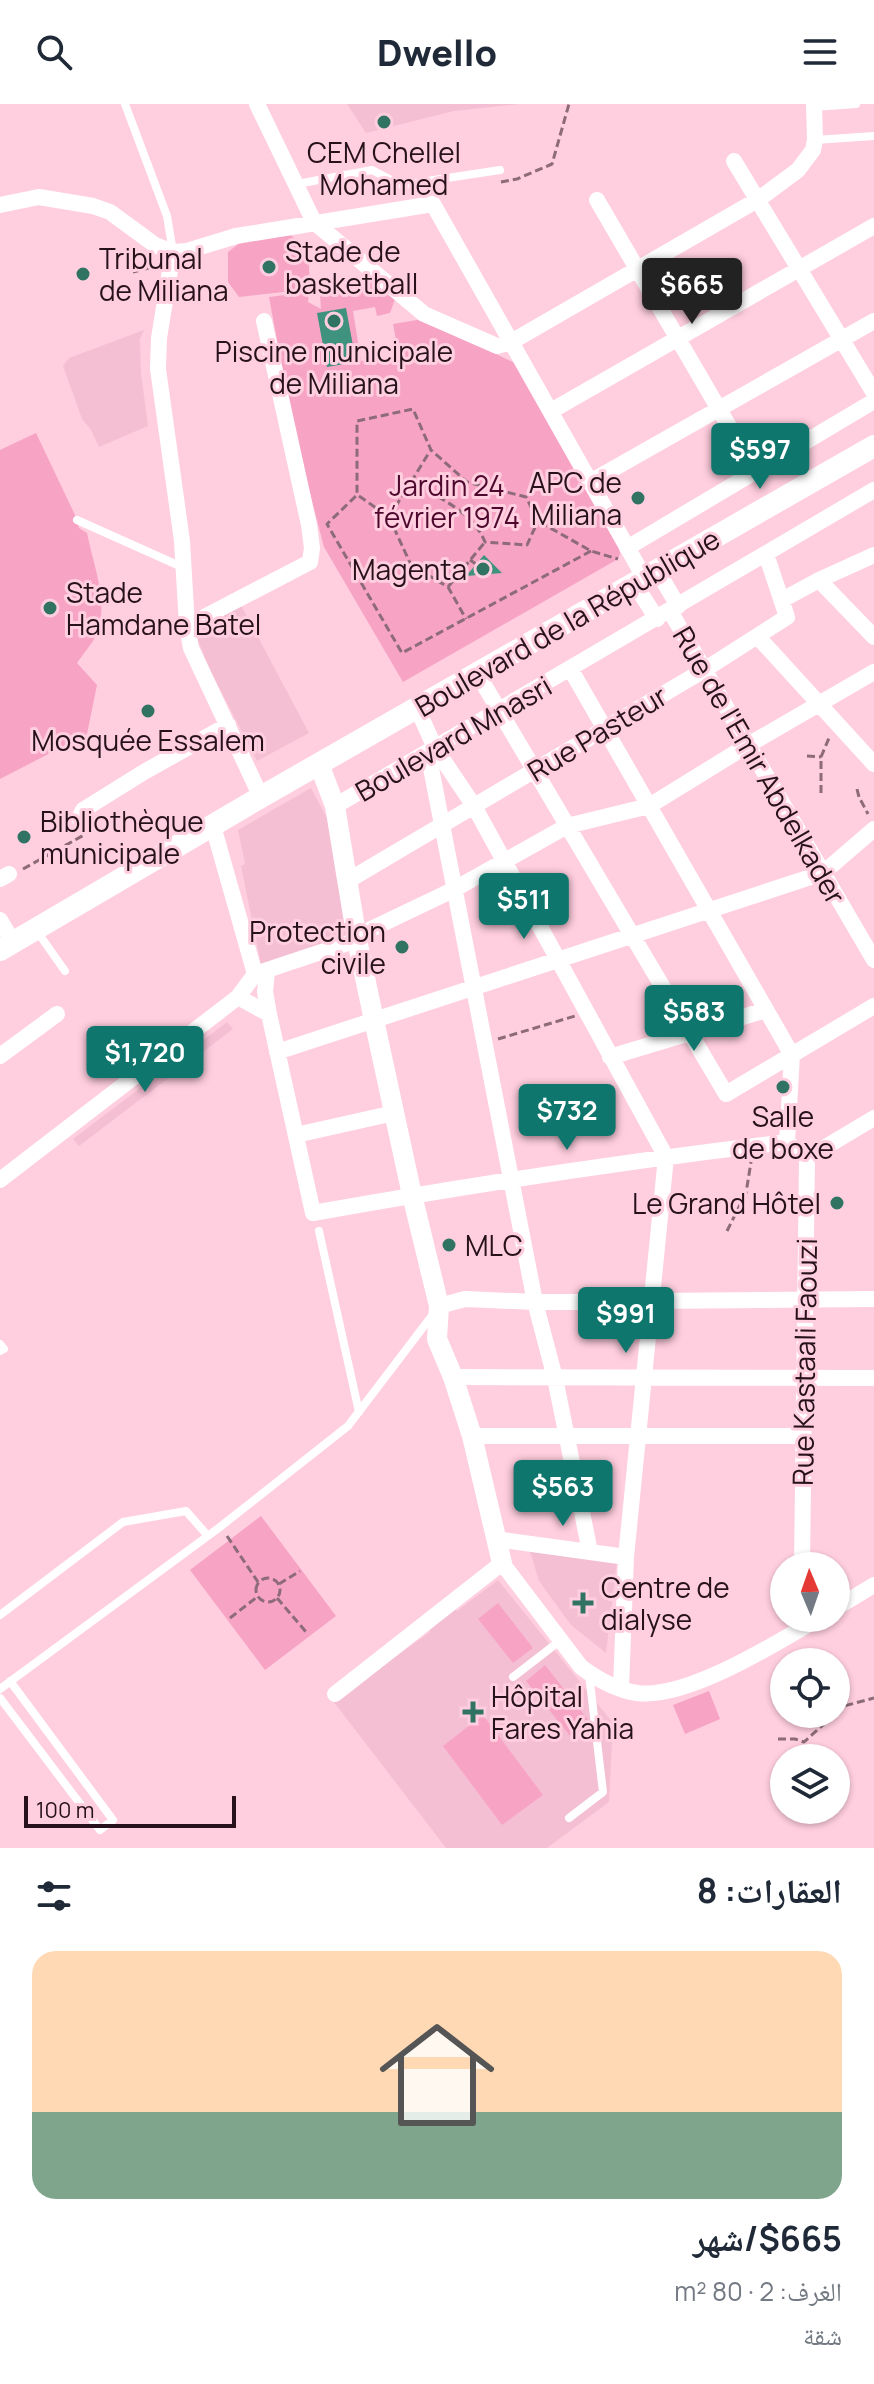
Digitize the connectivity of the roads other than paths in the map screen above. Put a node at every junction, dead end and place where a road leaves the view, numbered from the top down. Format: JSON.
{"nodes":[{"id":1,"x":125,"y":104,"type":"edge"},
{"id":2,"x":257,"y":104,"type":"edge"},
{"id":3,"x":856,"y":104,"type":"edge"},
{"id":4,"x":814,"y":105,"type":"edge"},
{"id":5,"x":874,"y":136,"type":"edge"},
{"id":6,"x":815,"y":140,"type":"junction"},
{"id":7,"x":734,"y":161,"type":"dead end"},
{"id":8,"x":500,"y":170,"type":"dead end"},
{"id":9,"x":296,"y":184,"type":"junction"},
{"id":10,"x":759,"y":199,"type":"junction"},
{"id":11,"x":597,"y":200,"type":"dead end"},
{"id":12,"x":0,"y":205,"type":"edge"},
{"id":13,"x":314,"y":222,"type":"junction"},
{"id":14,"x":874,"y":226,"type":"edge"},
{"id":15,"x":173,"y":252,"type":"junction"},
{"id":16,"x":637,"y":269,"type":"junction"},
{"id":17,"x":799,"y":269,"type":"junction"},
{"id":18,"x":264,"y":321,"type":"dead end"},
{"id":19,"x":874,"y":321,"type":"edge"},
{"id":20,"x":676,"y":339,"type":"junction"},
{"id":21,"x":841,"y":340,"type":"junction"},
{"id":22,"x":511,"y":342,"type":"junction"},
{"id":23,"x":874,"y":393,"type":"edge"},
{"id":24,"x":874,"y":401,"type":"edge"},
{"id":25,"x":717,"y":409,"type":"junction"},
{"id":26,"x":551,"y":411,"type":"junction"},
{"id":27,"x":874,"y":446,"type":"edge"},
{"id":28,"x":755,"y":471,"type":"junction"},
{"id":29,"x":590,"y":482,"type":"junction"},
{"id":30,"x":874,"y":490,"type":"edge"},
{"id":31,"x":77,"y":520,"type":"dead end"},
{"id":32,"x":623,"y":554,"type":"junction"},
{"id":33,"x":766,"y":554,"type":"junction"},
{"id":34,"x":874,"y":555,"type":"edge"},
{"id":35,"x":184,"y":568,"type":"junction"},
{"id":36,"x":645,"y":577,"type":"junction"},
{"id":37,"x":819,"y":580,"type":"junction"},
{"id":38,"x":782,"y":600,"type":"junction"},
{"id":39,"x":668,"y":612,"type":"junction"},
{"id":40,"x":187,"y":626,"type":"junction"},
{"id":41,"x":758,"y":637,"type":"junction"},
{"id":42,"x":874,"y":637,"type":"edge"},
{"id":43,"x":571,"y":670,"type":"junction"},
{"id":44,"x":704,"y":670,"type":"junction"},
{"id":45,"x":874,"y":672,"type":"edge"},
{"id":46,"x":477,"y":673,"type":"junction"},
{"id":47,"x":820,"y":705,"type":"junction"},
{"id":48,"x":417,"y":708,"type":"junction"},
{"id":49,"x":499,"y":711,"type":"junction"},
{"id":50,"x":228,"y":725,"type":"junction"},
{"id":51,"x":604,"y":728,"type":"junction"},
{"id":52,"x":748,"y":745,"type":"junction"},
{"id":53,"x":435,"y":748,"type":"junction"},
{"id":54,"x":319,"y":764,"type":"junction"},
{"id":55,"x":874,"y":764,"type":"edge"},
{"id":56,"x":534,"y":770,"type":"junction"},
{"id":57,"x":261,"y":797,"type":"junction"},
{"id":58,"x":335,"y":806,"type":"junction"},
{"id":59,"x":474,"y":806,"type":"junction"},
{"id":60,"x":649,"y":806,"type":"junction"},
{"id":61,"x":79,"y":818,"type":"road end"},
{"id":62,"x":872,"y":823,"type":"edge"},
{"id":63,"x":213,"y":826,"type":"junction"},
{"id":64,"x":443,"y":826,"type":"junction"},
{"id":65,"x":567,"y":826,"type":"junction"},
{"id":66,"x":503,"y":861,"type":"junction"},
{"id":67,"x":823,"y":873,"type":"junction"},
{"id":68,"x":349,"y":880,"type":"junction"},
{"id":69,"x":453,"y":890,"type":"junction"},
{"id":70,"x":708,"y":910,"type":"junction"},
{"id":71,"x":0,"y":920,"type":"edge"},
{"id":72,"x":35,"y":929,"type":"junction"},
{"id":73,"x":632,"y":935,"type":"junction"},
{"id":74,"x":357,"y":940,"type":"junction"},
{"id":75,"x":7,"y":946,"type":"edge"},
{"id":76,"x":874,"y":960,"type":"edge"},
{"id":77,"x":558,"y":961,"type":"junction"},
{"id":78,"x":65,"y":971,"type":"dead end"},
{"id":79,"x":261,"y":972,"type":"junction"},
{"id":80,"x":472,"y":988,"type":"junction"},
{"id":81,"x":238,"y":997,"type":"junction"},
{"id":82,"x":874,"y":1006,"type":"edge"},
{"id":83,"x":766,"y":1010,"type":"junction"},
{"id":84,"x":57,"y":1014,"type":"dead end"},
{"id":85,"x":269,"y":1014,"type":"junction"},
{"id":86,"x":374,"y":1020,"type":"junction"},
{"id":87,"x":690,"y":1033,"type":"junction"},
{"id":88,"x":277,"y":1052,"type":"junction"},
{"id":89,"x":792,"y":1055,"type":"junction"},
{"id":90,"x":0,"y":1056,"type":"edge"},
{"id":91,"x":610,"y":1057,"type":"junction"},
{"id":92,"x":394,"y":1113,"type":"junction"},
{"id":93,"x":874,"y":1118,"type":"edge"},
{"id":94,"x":296,"y":1135,"type":"junction"},
{"id":95,"x":787,"y":1142,"type":"junction"},
{"id":96,"x":666,"y":1157,"type":"junction"},
{"id":97,"x":807,"y":1158,"type":"junction"},
{"id":98,"x":3,"y":1172,"type":"edge"},
{"id":99,"x":511,"y":1181,"type":"junction"},
{"id":100,"x":412,"y":1195,"type":"junction"},
{"id":101,"x":319,"y":1231,"type":"dead end"},
{"id":102,"x":805,"y":1299,"type":"junction"},
{"id":103,"x":874,"y":1299,"type":"edge"},
{"id":104,"x":651,"y":1301,"type":"junction"},
{"id":105,"x":535,"y":1302,"type":"junction"},
{"id":106,"x":439,"y":1306,"type":"junction"},
{"id":107,"x":0,"y":1344,"type":"edge"},
{"id":108,"x":0,"y":1351,"type":"edge"},
{"id":109,"x":453,"y":1377,"type":"junction"},
{"id":110,"x":555,"y":1378,"type":"junction"},
{"id":111,"x":804,"y":1378,"type":"junction"},
{"id":112,"x":874,"y":1378,"type":"edge"},
{"id":113,"x":644,"y":1379,"type":"junction"},
{"id":114,"x":359,"y":1412,"type":"junction"},
{"id":115,"x":472,"y":1436,"type":"junction"},
{"id":116,"x":566,"y":1436,"type":"junction"},
{"id":117,"x":638,"y":1436,"type":"junction"},
{"id":118,"x":804,"y":1436,"type":"junction"},
{"id":119,"x":208,"y":1536,"type":"junction"},
{"id":120,"x":495,"y":1539,"type":"junction"},
{"id":121,"x":590,"y":1552,"type":"junction"},
{"id":122,"x":802,"y":1552,"type":"edge"},
{"id":123,"x":626,"y":1557,"type":"junction"},
{"id":124,"x":502,"y":1563,"type":"junction"},
{"id":125,"x":874,"y":1585,"type":"edge"},
{"id":126,"x":850,"y":1600,"type":"edge"},
{"id":127,"x":0,"y":1615,"type":"edge"},
{"id":128,"x":789,"y":1632,"type":"edge"},
{"id":129,"x":561,"y":1640,"type":"junction"},
{"id":130,"x":589,"y":1673,"type":"junction"},
{"id":131,"x":513,"y":1677,"type":"dead end"},
{"id":132,"x":4,"y":1683,"type":"edge"},
{"id":133,"x":621,"y":1688,"type":"junction"},
{"id":134,"x":335,"y":1694,"type":"dead end"},
{"id":135,"x":0,"y":1698,"type":"edge"},
{"id":136,"x":569,"y":1818,"type":"dead end"}],
"edges":[{"from":1,"to":15,"type":"lane"},
{"from":2,"to":9,"type":"street"},
{"from":3,"to":4,"type":"lane"},
{"from":4,"to":6,"type":"street"},
{"from":5,"to":6,"type":"lane"},
{"from":6,"to":10,"type":"street"},
{"from":7,"to":10,"type":"street"},
{"from":8,"to":9,"type":"lane"},
{"from":9,"to":13,"type":"street"},
{"from":10,"to":16,"type":"street"},
{"from":10,"to":17,"type":"street"},
{"from":11,"to":16,"type":"street"},
{"from":12,"to":15,"type":"street"},
{"from":13,"to":15,"type":"street"},
{"from":13,"to":22,"type":"street"},
{"from":13,"to":22,"type":"street"},
{"from":14,"to":17,"type":"street"},
{"from":15,"to":35,"type":"street"},
{"from":16,"to":20,"type":"street"},
{"from":16,"to":22,"type":"street"},
{"from":17,"to":20,"type":"street"},
{"from":17,"to":21,"type":"street"},
{"from":18,"to":40,"type":"street"},
{"from":19,"to":21,"type":"street"},
{"from":20,"to":25,"type":"street"},
{"from":20,"to":26,"type":"street"},
{"from":21,"to":23,"type":"street"},
{"from":21,"to":25,"type":"street"},
{"from":22,"to":26,"type":"street"},
{"from":24,"to":28,"type":"street"},
{"from":25,"to":28,"type":"street"},
{"from":25,"to":29,"type":"street"},
{"from":26,"to":29,"type":"street"},
{"from":27,"to":36,"type":"main road","name":"Boulevard de la République"},
{"from":28,"to":32,"type":"street"},
{"from":29,"to":32,"type":"street"},
{"from":30,"to":33,"type":"street","name":"Boulevard Mnasri"},
{"from":31,"to":35,"type":"lane"},
{"from":32,"to":36,"type":"street"},
{"from":33,"to":38,"type":"street"},
{"from":33,"to":39,"type":"street","name":"Boulevard Mnasri"},
{"from":34,"to":37,"type":"street"},
{"from":35,"to":40,"type":"street"},
{"from":36,"to":39,"type":"street"},
{"from":36,"to":39,"type":"street"},
{"from":36,"to":46,"type":"main road","name":"Boulevard de la République"},
{"from":37,"to":38,"type":"street"},
{"from":37,"to":42,"type":"street"},
{"from":38,"to":41,"type":"street","name":"Rue Pasteur"},
{"from":39,"to":43,"type":"street","name":"Boulevard Mnasri"},
{"from":39,"to":44,"type":"street","name":"Rue de l'Emir Abdelkader"},
{"from":40,"to":50,"type":"street"},
{"from":41,"to":44,"type":"street","name":"Rue Pasteur"},
{"from":41,"to":47,"type":"street"},
{"from":43,"to":49,"type":"street","name":"Boulevard Mnasri"},
{"from":43,"to":51,"type":"street"},
{"from":44,"to":51,"type":"street","name":"Rue Pasteur"},
{"from":44,"to":52,"type":"street","name":"Rue de l'Emir Abdelkader"},
{"from":45,"to":47,"type":"street"},
{"from":46,"to":48,"type":"main road","name":"Boulevard de la République"},
{"from":46,"to":49,"type":"street"},
{"from":47,"to":52,"type":"street"},
{"from":47,"to":55,"type":"street"},
{"from":48,"to":53,"type":"street"},
{"from":48,"to":54,"type":"main road","name":"Boulevard de la République"},
{"from":49,"to":53,"type":"street","name":"Boulevard Mnasri"},
{"from":49,"to":56,"type":"street"},
{"from":50,"to":57,"type":"street"},
{"from":50,"to":61,"type":"street"},
{"from":51,"to":56,"type":"street","name":"Rue Pasteur"},
{"from":51,"to":60,"type":"street"},
{"from":52,"to":60,"type":"street"},
{"from":52,"to":67,"type":"street","name":"Rue de l'Emir Abdelkader"},
{"from":53,"to":58,"type":"street","name":"Boulevard Mnasri"},
{"from":53,"to":59,"type":"street"},
{"from":53,"to":64,"type":"street"},
{"from":54,"to":57,"type":"main road","name":"Boulevard de la République"},
{"from":54,"to":58,"type":"street"},
{"from":56,"to":59,"type":"street","name":"Rue Pasteur"},
{"from":56,"to":65,"type":"street"},
{"from":57,"to":63,"type":"main road","name":"Boulevard de la République"},
{"from":58,"to":68,"type":"street"},
{"from":59,"to":64,"type":"street","name":"Rue Pasteur"},
{"from":59,"to":66,"type":"street"},
{"from":60,"to":65,"type":"street"},
{"from":60,"to":70,"type":"street"},
{"from":62,"to":67,"type":"street"},
{"from":63,"to":72,"type":"main road","name":"Boulevard de la République"},
{"from":63,"to":79,"type":"street"},
{"from":64,"to":68,"type":"street","name":"Rue Pasteur"},
{"from":64,"to":69,"type":"street"},
{"from":65,"to":66,"type":"street"},
{"from":65,"to":73,"type":"street"},
{"from":66,"to":69,"type":"street"},
{"from":66,"to":77,"type":"street"},
{"from":67,"to":70,"type":"street"},
{"from":67,"to":76,"type":"street","name":"Rue de l'Emir Abdelkader"},
{"from":68,"to":74,"type":"street"},
{"from":69,"to":74,"type":"street"},
{"from":69,"to":80,"type":"street"},
{"from":70,"to":73,"type":"street"},
{"from":70,"to":83,"type":"street"},
{"from":71,"to":75,"type":"street"},
{"from":72,"to":75,"type":"main road","name":"Boulevard de la République"},
{"from":72,"to":78,"type":"lane"},
{"from":73,"to":77,"type":"street"},
{"from":73,"to":87,"type":"street"},
{"from":74,"to":79,"type":"street"},
{"from":74,"to":86,"type":"street"},
{"from":77,"to":80,"type":"street"},
{"from":77,"to":91,"type":"street"},
{"from":79,"to":81,"type":"street"},
{"from":79,"to":85,"type":"street"},
{"from":80,"to":86,"type":"street"},
{"from":80,"to":99,"type":"street"},
{"from":81,"to":85,"type":"street"},
{"from":81,"to":98,"type":"street"},
{"from":82,"to":89,"type":"street"},
{"from":83,"to":87,"type":"street"},
{"from":83,"to":89,"type":"street"},
{"from":84,"to":90,"type":"street"},
{"from":85,"to":88,"type":"street"},
{"from":86,"to":88,"type":"street"},
{"from":86,"to":92,"type":"street"},
{"from":87,"to":89,"type":"street"},
{"from":87,"to":91,"type":"street"},
{"from":88,"to":94,"type":"street"},
{"from":89,"to":95,"type":"street"},
{"from":91,"to":96,"type":"street"},
{"from":92,"to":94,"type":"street"},
{"from":92,"to":100,"type":"street"},
{"from":93,"to":97,"type":"street"},
{"from":94,"to":100,"type":"street"},
{"from":95,"to":96,"type":"street"},
{"from":95,"to":97,"type":"street"},
{"from":96,"to":99,"type":"street"},
{"from":96,"to":104,"type":"street"},
{"from":97,"to":102,"type":"street","name":"Rue Kastaali Faouzi"},
{"from":99,"to":100,"type":"street"},
{"from":99,"to":105,"type":"street"},
{"from":100,"to":106,"type":"street"},
{"from":101,"to":114,"type":"lane"},
{"from":102,"to":103,"type":"street"},
{"from":102,"to":104,"type":"street"},
{"from":102,"to":111,"type":"street","name":"Rue Kastaali Faouzi"},
{"from":104,"to":105,"type":"street"},
{"from":104,"to":113,"type":"street"},
{"from":105,"to":106,"type":"street"},
{"from":105,"to":110,"type":"street"},
{"from":106,"to":109,"type":"street"},
{"from":106,"to":114,"type":"lane"},
{"from":107,"to":108,"type":"lane"},
{"from":109,"to":110,"type":"street"},
{"from":109,"to":115,"type":"street"},
{"from":110,"to":113,"type":"street"},
{"from":110,"to":116,"type":"street"},
{"from":111,"to":112,"type":"street"},
{"from":111,"to":113,"type":"street"},
{"from":111,"to":118,"type":"street","name":"Rue Kastaali Faouzi"},
{"from":113,"to":117,"type":"street"},
{"from":114,"to":119,"type":"lane"},
{"from":115,"to":116,"type":"street"},
{"from":115,"to":120,"type":"street"},
{"from":116,"to":117,"type":"street"},
{"from":116,"to":121,"type":"street"},
{"from":117,"to":118,"type":"street"},
{"from":117,"to":123,"type":"street"},
{"from":118,"to":122,"type":"street","name":"Rue Kastaali Faouzi"},
{"from":119,"to":127,"type":"lane"},
{"from":119,"to":132,"type":"lane"},
{"from":120,"to":121,"type":"street"},
{"from":120,"to":124,"type":"street"},
{"from":121,"to":123,"type":"street"},
{"from":123,"to":133,"type":"street"},
{"from":124,"to":129,"type":"street"},
{"from":124,"to":134,"type":"street"},
{"from":125,"to":126,"type":"street"},
{"from":128,"to":133,"type":"street"},
{"from":129,"to":130,"type":"street"},
{"from":129,"to":131,"type":"lane"},
{"from":130,"to":133,"type":"street"},
{"from":130,"to":136,"type":"lane"},
{"from":132,"to":135,"type":"lane"}]}
